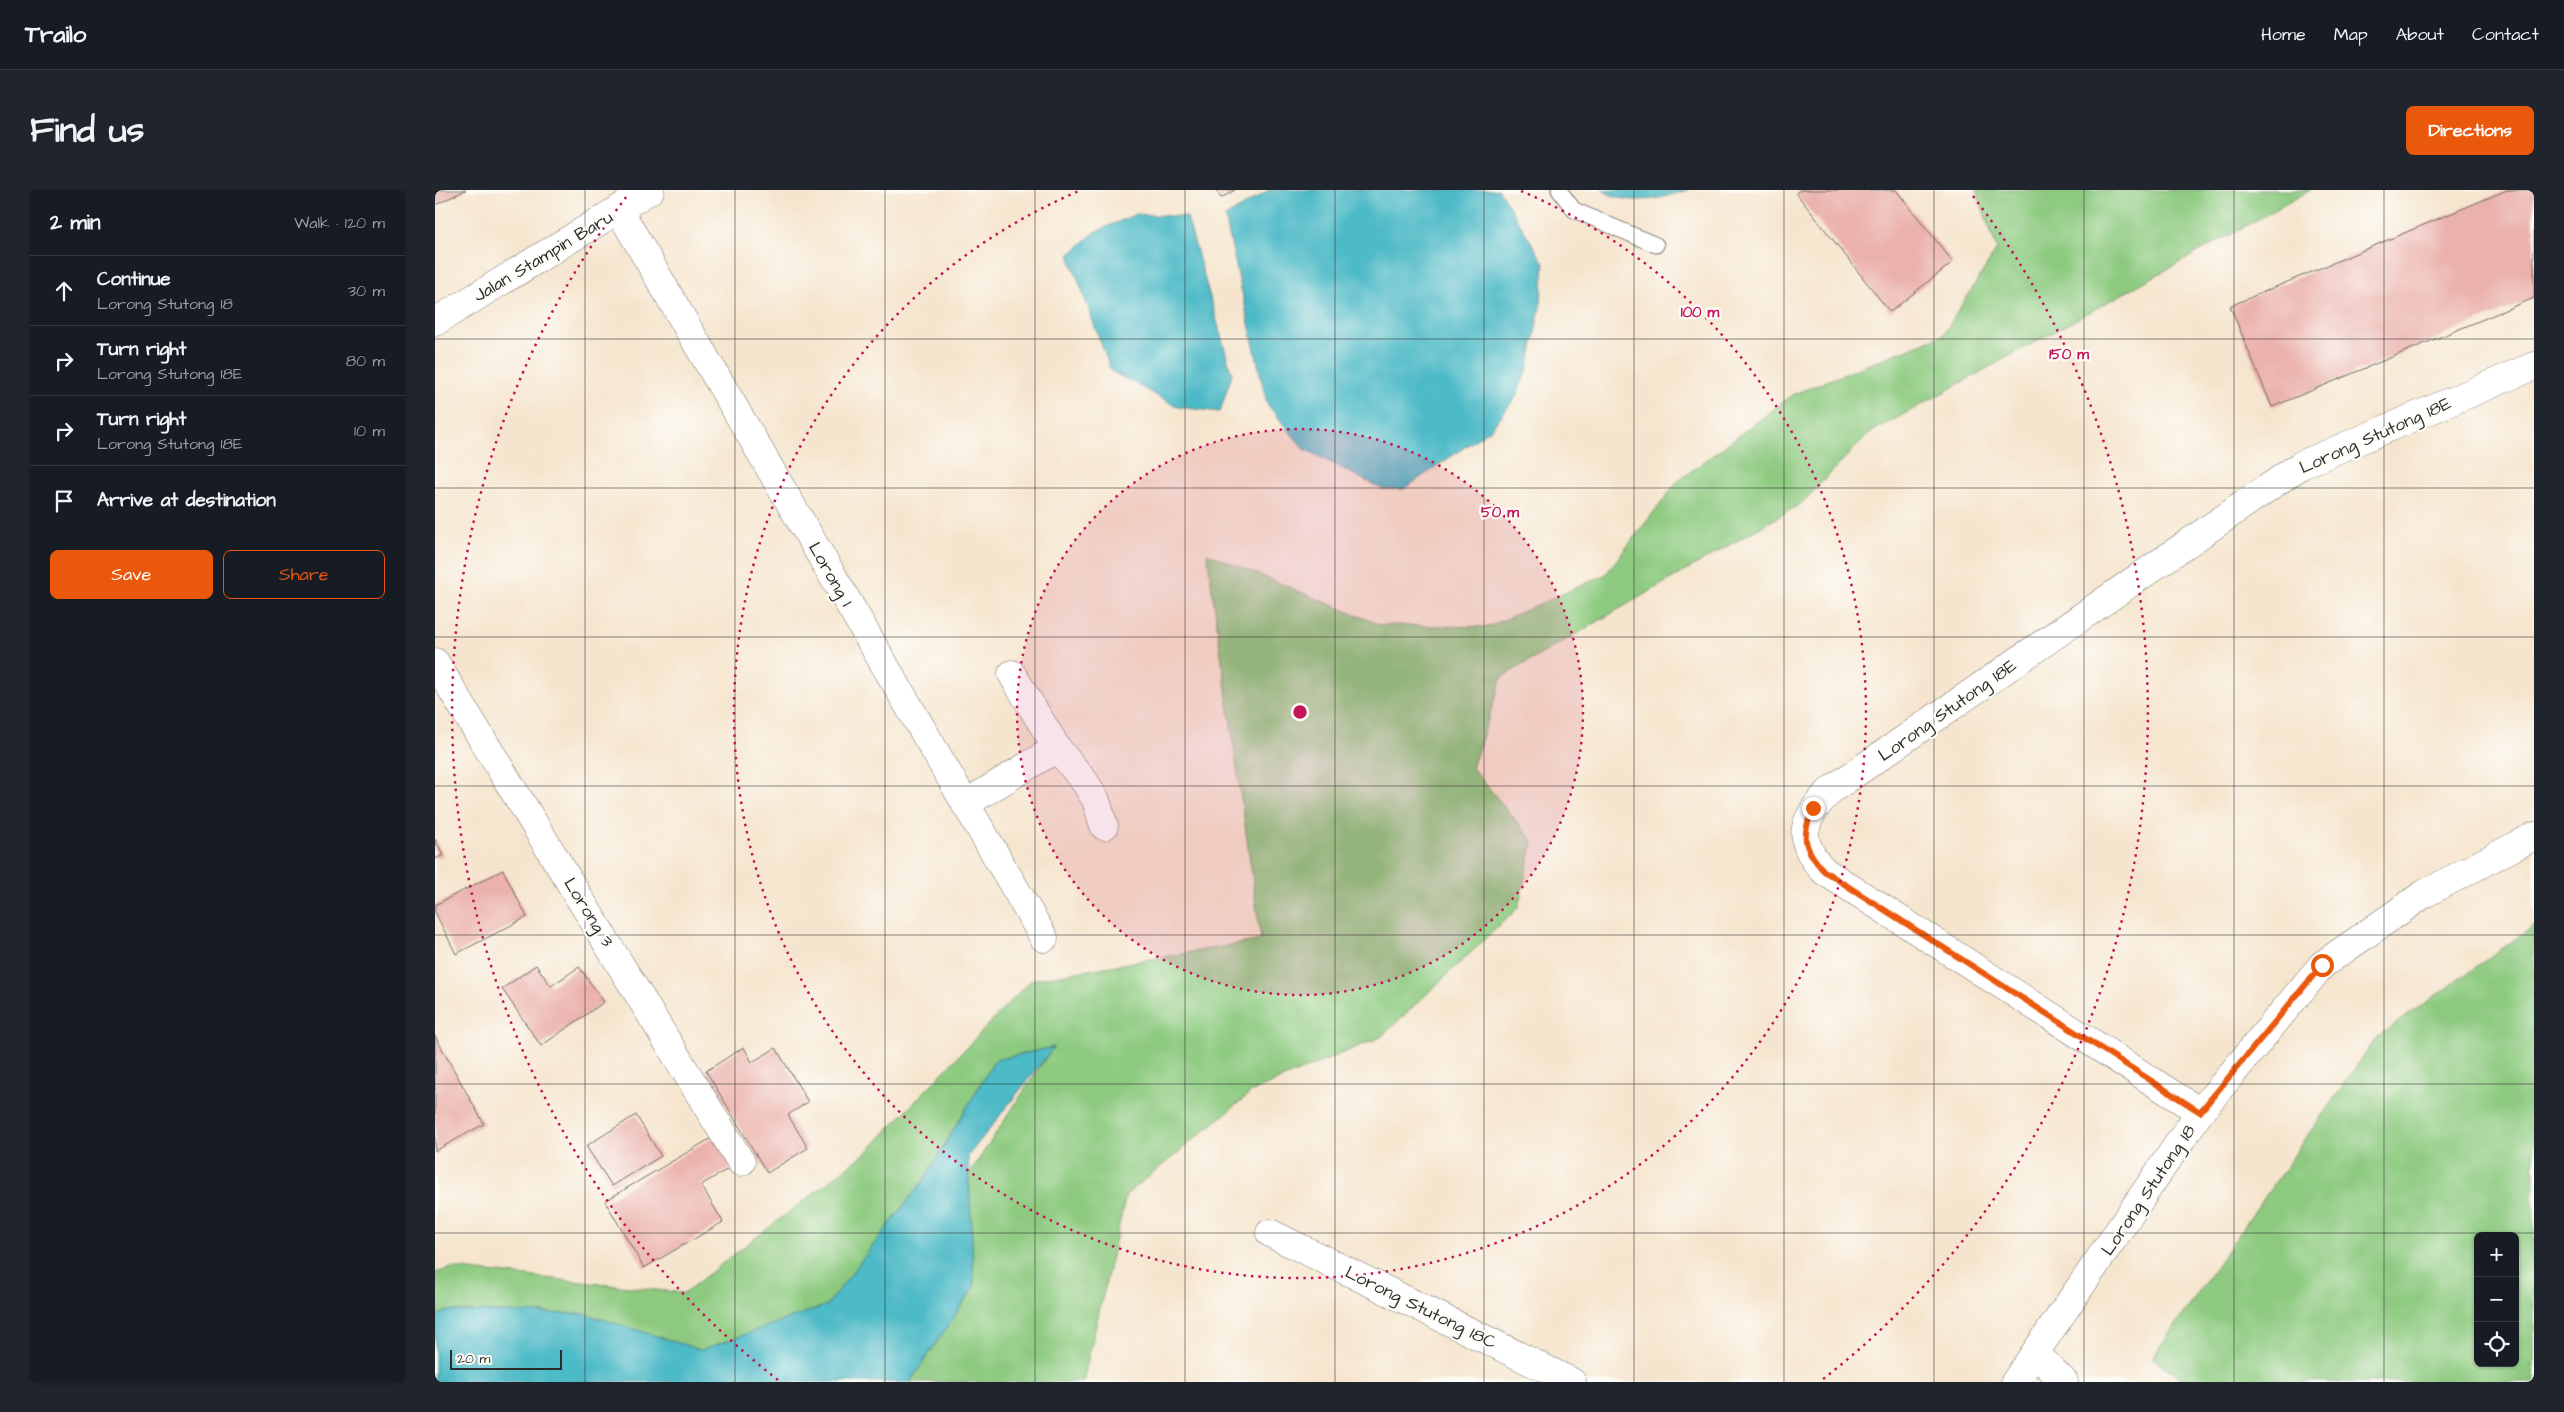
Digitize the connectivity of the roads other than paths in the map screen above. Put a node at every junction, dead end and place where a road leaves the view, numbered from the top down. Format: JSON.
{"nodes":[{"id":1,"x":650,"y":190,"type":"edge"},
{"id":2,"x":1559,"y":190,"type":"edge"},
{"id":3,"x":619,"y":210,"type":"junction"},
{"id":4,"x":1656,"y":245,"type":"dead end"},
{"id":5,"x":435,"y":322,"type":"edge"},
{"id":6,"x":2534,"y":366,"type":"edge"},
{"id":7,"x":435,"y":662,"type":"edge"},
{"id":8,"x":1012,"y":674,"type":"dead end"},
{"id":9,"x":1057,"y":748,"type":"junction"},
{"id":10,"x":965,"y":804,"type":"junction"},
{"id":11,"x":1104,"y":826,"type":"dead end"},
{"id":12,"x":2534,"y":836,"type":"edge"},
{"id":13,"x":1044,"y":938,"type":"dead end"},
{"id":14,"x":2200,"y":1112,"type":"junction"},
{"id":15,"x":741,"y":1162,"type":"dead end"},
{"id":16,"x":1270,"y":1232,"type":"dead end"},
{"id":17,"x":2036,"y":1354,"type":"junction"},
{"id":18,"x":1571,"y":1382,"type":"edge"},
{"id":19,"x":2015,"y":1382,"type":"edge"},
{"id":20,"x":2064,"y":1382,"type":"edge"}],
"edges":[{"from":1,"to":3,"type":"street","name":"Jalan Stampin Baru"},
{"from":2,"to":4,"type":"lane"},
{"from":3,"to":5,"type":"street","name":"Jalan Stampin Baru"},
{"from":3,"to":10,"type":"street","name":"Lorong 1"},
{"from":6,"to":14,"type":"street","name":"Lorong Stutong 18E"},
{"from":7,"to":15,"type":"street","name":"Lorong 3"},
{"from":8,"to":9,"type":"street"},
{"from":9,"to":10,"type":"street"},
{"from":9,"to":11,"type":"street"},
{"from":10,"to":13,"type":"street","name":"Lorong 1"},
{"from":12,"to":14,"type":"street","name":"Lorong Stutong 18"},
{"from":14,"to":17,"type":"street","name":"Lorong Stutong 18"},
{"from":16,"to":18,"type":"street","name":"Lorong Stutong 18C"},
{"from":17,"to":19,"type":"street","name":"Lorong Stutong 18"},
{"from":17,"to":20,"type":"street"}]}
